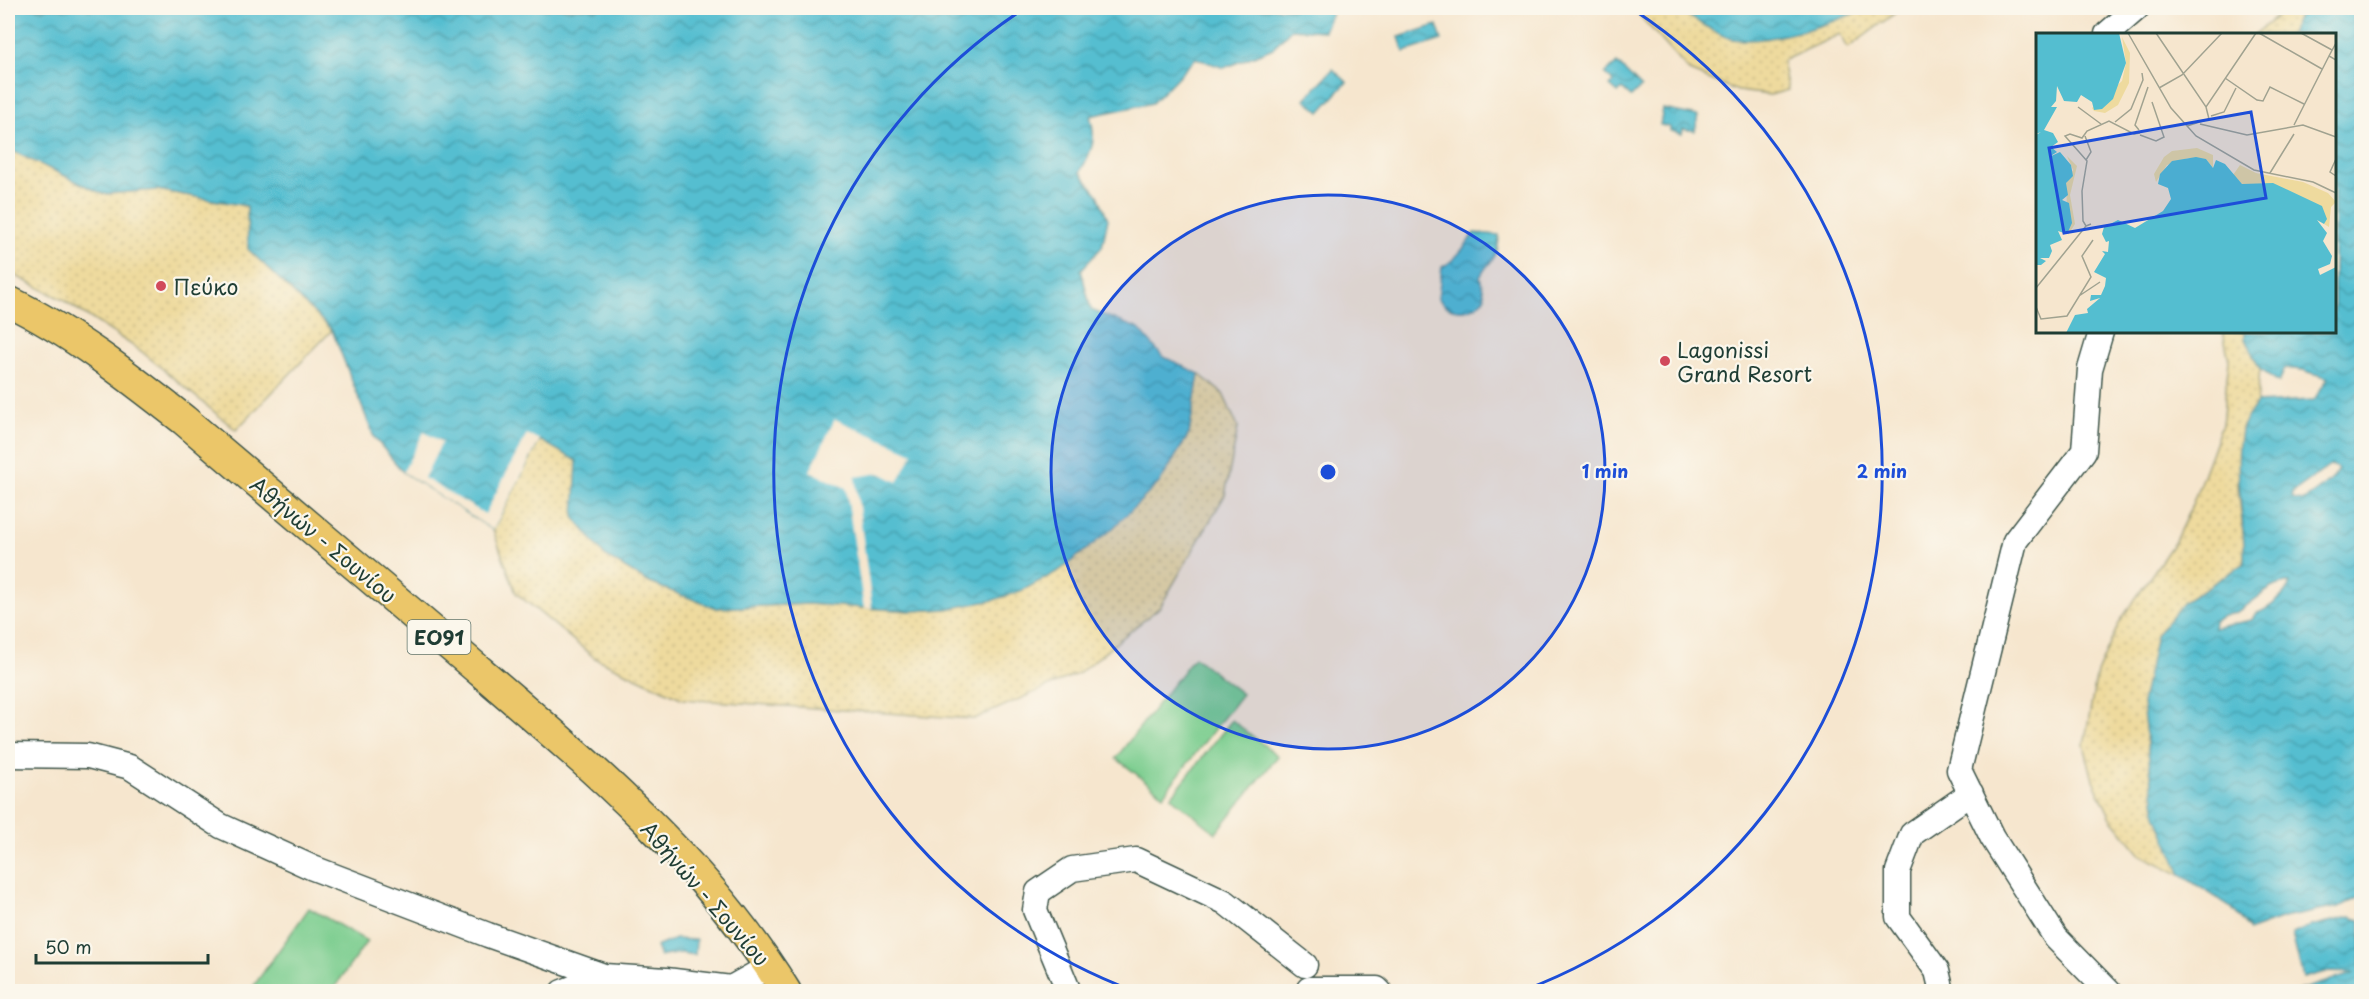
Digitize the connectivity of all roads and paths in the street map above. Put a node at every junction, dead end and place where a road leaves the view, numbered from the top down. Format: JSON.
{"nodes":[{"id":1,"x":2137,"y":8,"type":"edge"},
{"id":2,"x":2108,"y":33,"type":"edge"},
{"id":3,"x":8,"y":301,"type":"edge"},
{"id":4,"x":2101,"y":333,"type":"edge"},
{"id":5,"x":8,"y":755,"type":"edge"},
{"id":6,"x":1971,"y":793,"type":"junction"},
{"id":7,"x":1305,"y":965,"type":"dead end"},
{"id":8,"x":770,"y":966,"type":"junction"},
{"id":9,"x":604,"y":976,"type":"junction"},
{"id":10,"x":1309,"y":989,"type":"dead end"},
{"id":11,"x":562,"y":992,"type":"edge"},
{"id":12,"x":786,"y":992,"type":"edge"},
{"id":13,"x":1069,"y":992,"type":"edge"},
{"id":14,"x":1380,"y":992,"type":"edge"},
{"id":15,"x":1942,"y":992,"type":"edge"},
{"id":16,"x":2109,"y":992,"type":"edge"}],
"edges":[{"from":1,"to":2,"type":"street"},
{"from":3,"to":8,"type":"main road","name":"Αθήνών - Σουνίου","number":"ΕΟ91"},
{"from":4,"to":6,"type":"street"},
{"from":5,"to":9,"type":"street"},
{"from":6,"to":15,"type":"street"},
{"from":6,"to":16,"type":"street"},
{"from":7,"to":13,"type":"street"},
{"from":8,"to":9,"type":"street"},
{"from":8,"to":12,"type":"main road","name":"Αθήνών - Σουνίου","number":"ΕΟ91"},
{"from":9,"to":11,"type":"street"},
{"from":10,"to":14,"type":"street"}]}
